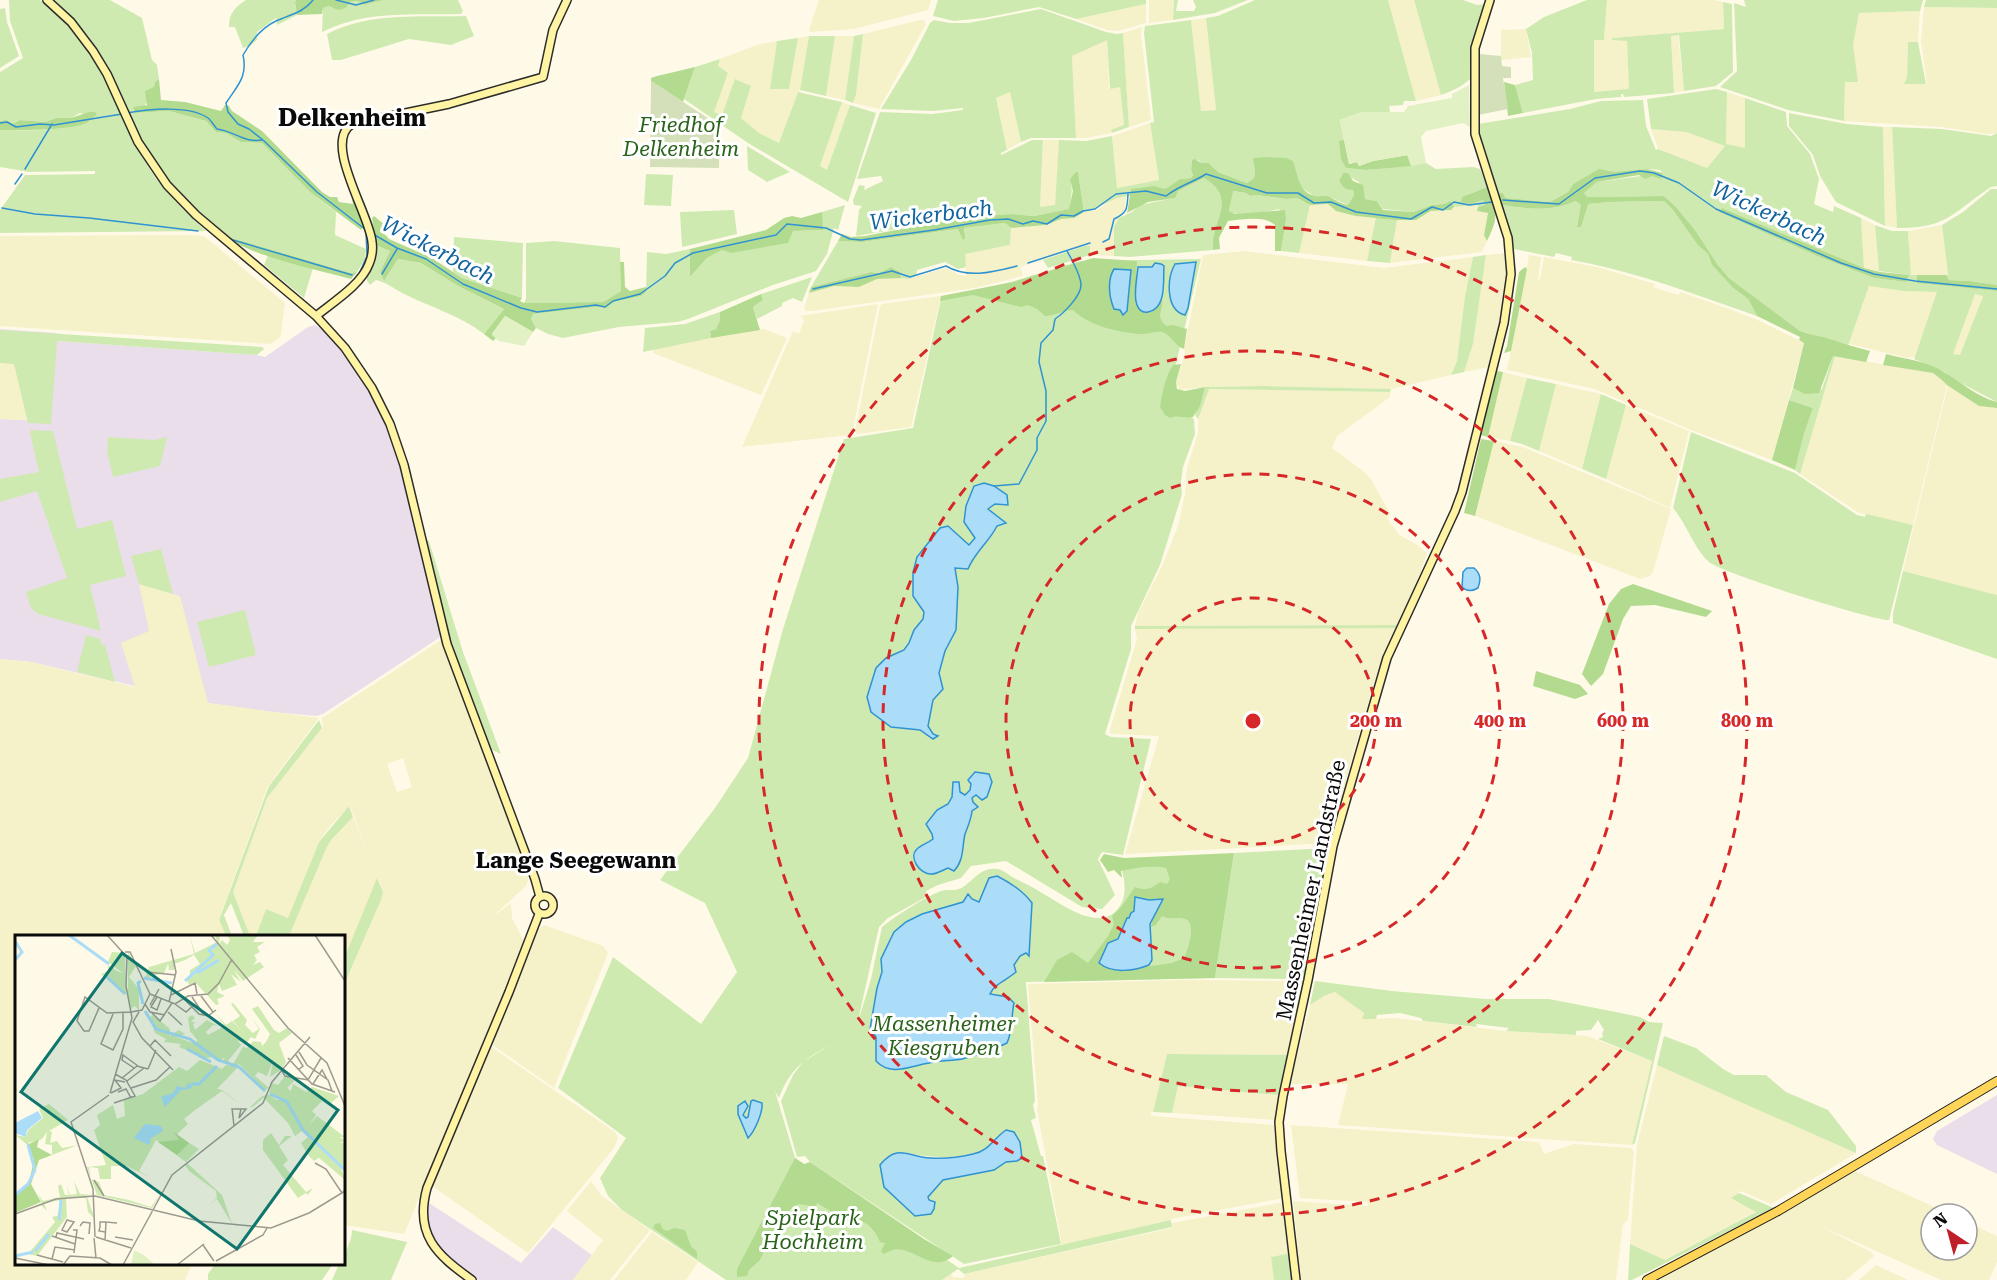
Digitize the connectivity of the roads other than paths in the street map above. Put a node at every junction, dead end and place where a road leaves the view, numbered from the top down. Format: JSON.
{"nodes":[{"id":1,"x":47,"y":0,"type":"edge"},
{"id":2,"x":567,"y":0,"type":"edge"},
{"id":3,"x":1490,"y":0,"type":"edge"},
{"id":4,"x":336,"y":299,"type":"junction"},
{"id":5,"x":325,"y":308,"type":"junction"},
{"id":6,"x":314,"y":314,"type":"junction"},
{"id":7,"x":325,"y":325,"type":"junction"},
{"id":8,"x":540,"y":897,"type":"junction"},
{"id":9,"x":539,"y":914,"type":"junction"},
{"id":10,"x":1997,"y":1080,"type":"edge"},
{"id":11,"x":472,"y":1280,"type":"edge"},
{"id":12,"x":1296,"y":1280,"type":"edge"},
{"id":13,"x":1647,"y":1280,"type":"edge"}],
"edges":[{"from":1,"to":6,"type":"main road"},
{"from":2,"to":4,"type":"main road"},
{"from":3,"to":12,"type":"main road","name":"Massenheimer Landstraße"},
{"from":4,"to":5,"type":"main road"},
{"from":4,"to":6,"type":"main road"},
{"from":5,"to":6,"type":"main road"},
{"from":5,"to":7,"type":"main road"},
{"from":6,"to":7,"type":"main road"},
{"from":7,"to":8,"type":"main road"},
{"from":8,"to":9,"type":"main road"},
{"from":8,"to":9,"type":"main road"},
{"from":9,"to":11,"type":"main road"},
{"from":10,"to":13,"type":"main road"}]}
